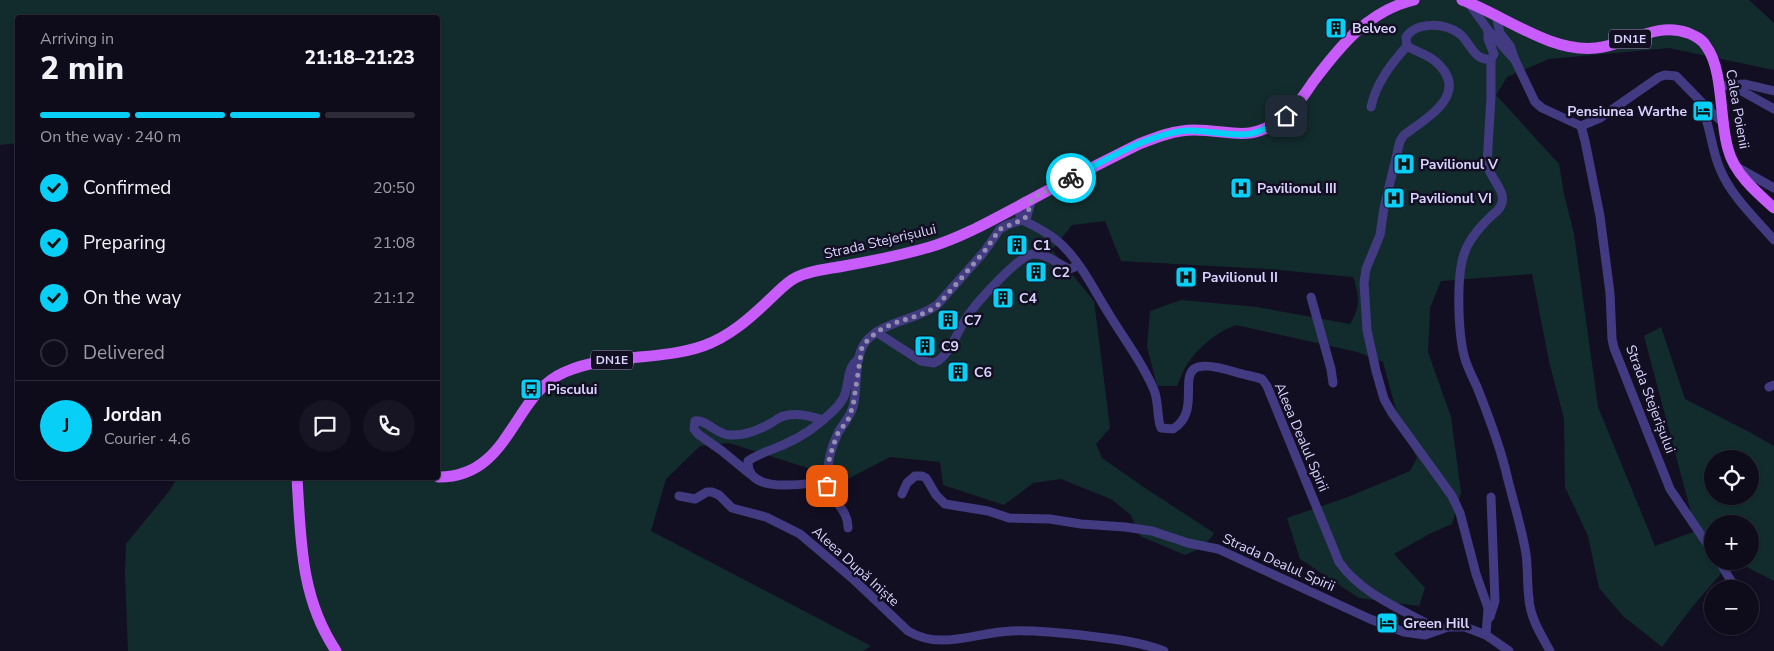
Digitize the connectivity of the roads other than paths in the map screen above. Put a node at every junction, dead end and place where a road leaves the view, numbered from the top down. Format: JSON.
{"nodes":[{"id":1,"x":1414,"y":0,"type":"edge"},
{"id":2,"x":1465,"y":1,"type":"edge"},
{"id":3,"x":1496,"y":15,"type":"junction"},
{"id":4,"x":1488,"y":30,"type":"junction"},
{"id":5,"x":1407,"y":46,"type":"junction"},
{"id":6,"x":1492,"y":59,"type":"junction"},
{"id":7,"x":1515,"y":60,"type":"junction"},
{"id":8,"x":1731,"y":85,"type":"junction"},
{"id":9,"x":1719,"y":86,"type":"junction"},
{"id":10,"x":1774,"y":91,"type":"edge"},
{"id":11,"x":1698,"y":100,"type":"junction"},
{"id":12,"x":1371,"y":107,"type":"dead end"},
{"id":13,"x":1774,"y":109,"type":"edge"},
{"id":14,"x":1723,"y":122,"type":"junction"},
{"id":15,"x":1581,"y":126,"type":"junction"},
{"id":16,"x":1735,"y":165,"type":"junction"},
{"id":17,"x":1774,"y":188,"type":"edge"},
{"id":18,"x":1032,"y":198,"type":"junction"},
{"id":19,"x":1017,"y":207,"type":"junction"},
{"id":20,"x":1774,"y":208,"type":"edge"},
{"id":21,"x":1022,"y":220,"type":"junction"},
{"id":22,"x":1774,"y":240,"type":"edge"},
{"id":23,"x":1078,"y":264,"type":"junction"},
{"id":24,"x":1311,"y":297,"type":"dead end"},
{"id":25,"x":876,"y":332,"type":"junction"},
{"id":26,"x":859,"y":359,"type":"junction"},
{"id":27,"x":1333,"y":383,"type":"dead end"},
{"id":28,"x":823,"y":420,"type":"junction"},
{"id":29,"x":750,"y":474,"type":"junction"},
{"id":30,"x":440,"y":477,"type":"edge"},
{"id":31,"x":297,"y":480,"type":"edge"},
{"id":32,"x":827,"y":482,"type":"junction"},
{"id":33,"x":902,"y":494,"type":"dead end"},
{"id":34,"x":679,"y":496,"type":"dead end"},
{"id":35,"x":1491,"y":497,"type":"dead end"},
{"id":36,"x":848,"y":528,"type":"dead end"},
{"id":37,"x":1704,"y":540,"type":"edge"},
{"id":38,"x":1487,"y":622,"type":"junction"},
{"id":39,"x":1439,"y":630,"type":"junction"},
{"id":40,"x":1486,"y":635,"type":"junction"},
{"id":41,"x":336,"y":651,"type":"edge"},
{"id":42,"x":1164,"y":651,"type":"edge"},
{"id":43,"x":1509,"y":651,"type":"edge"},
{"id":44,"x":1550,"y":651,"type":"edge"}],
"edges":[{"from":1,"to":18,"type":"main road","name":"Strada Stejerișului","number":"DN1E"},
{"from":2,"to":3,"type":"main road","name":"Calea Poienii","number":"DN1E"},
{"from":2,"to":4,"type":"street"},
{"from":3,"to":7,"type":"street"},
{"from":3,"to":9,"type":"main road","name":"Calea Poienii","number":"DN1E"},
{"from":4,"to":6,"type":"street"},
{"from":4,"to":7,"type":"street"},
{"from":5,"to":6,"type":"street"},
{"from":5,"to":12,"type":"street"},
{"from":5,"to":38,"type":"street"},
{"from":6,"to":44,"type":"street"},
{"from":7,"to":15,"type":"street"},
{"from":8,"to":9,"type":"street"},
{"from":8,"to":10,"type":"street"},
{"from":8,"to":13,"type":"street"},
{"from":9,"to":14,"type":"main road","name":"Calea Poienii","number":"DN1E"},
{"from":11,"to":14,"type":"street"},
{"from":11,"to":15,"type":"street"},
{"from":11,"to":22,"type":"street"},
{"from":14,"to":16,"type":"main road","name":"Calea Poienii","number":"DN1E"},
{"from":15,"to":37,"type":"street","name":"Strada Stejerișului"},
{"from":16,"to":17,"type":"street"},
{"from":16,"to":20,"type":"main road","name":"Calea Poienii","number":"DN1E"},
{"from":18,"to":19,"type":"main road","name":"Strada Stejerișului","number":"DN1E"},
{"from":18,"to":21,"type":"street"},
{"from":19,"to":21,"type":"street"},
{"from":19,"to":30,"type":"main road","name":"Strada Stejerișului","number":"DN1E"},
{"from":21,"to":23,"type":"street","name":"Aleea Dealul Spirii"},
{"from":21,"to":25,"type":"street"},
{"from":23,"to":25,"type":"street"},
{"from":23,"to":39,"type":"street","name":"Aleea Dealul Spirii"},
{"from":24,"to":27,"type":"street"},
{"from":25,"to":26,"type":"street"},
{"from":26,"to":28,"type":"street"},
{"from":26,"to":32,"type":"street"},
{"from":28,"to":29,"type":"street"},
{"from":28,"to":29,"type":"street"},
{"from":29,"to":32,"type":"street"},
{"from":31,"to":41,"type":"main road"},
{"from":32,"to":36,"type":"street"},
{"from":33,"to":39,"type":"street","name":"Strada Dealul Spirii"},
{"from":34,"to":42,"type":"street","name":"Aleea După Iniște"},
{"from":35,"to":38,"type":"street"},
{"from":38,"to":40,"type":"street"},
{"from":39,"to":40,"type":"street","name":"Strada Dealul Spirii"},
{"from":40,"to":43,"type":"street","name":"Strada Dealul Spirii"}]}
